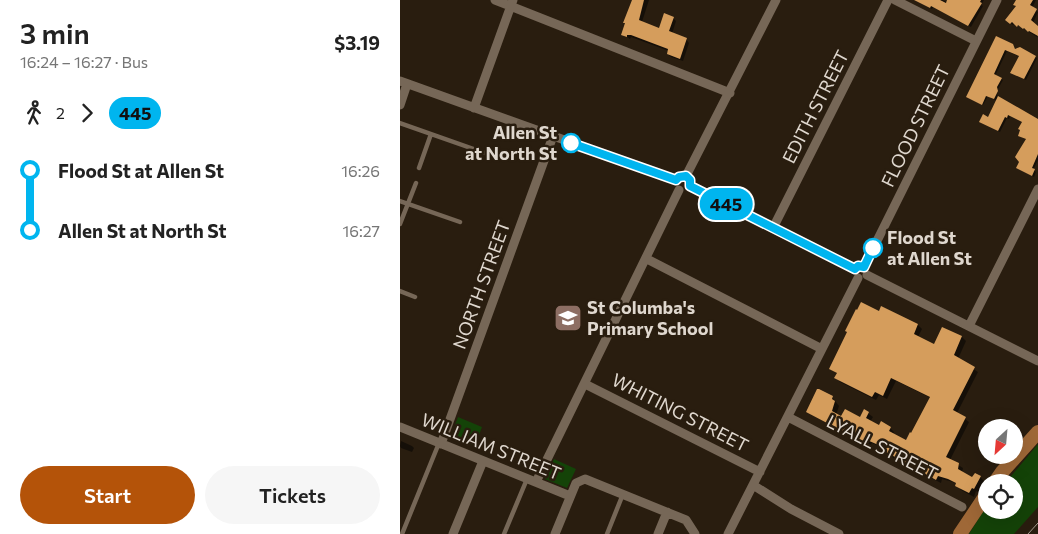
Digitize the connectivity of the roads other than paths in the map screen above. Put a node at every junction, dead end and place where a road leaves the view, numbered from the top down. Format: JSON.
{"nodes":[{"id":1,"x":495,"y":0,"type":"edge"},
{"id":2,"x":776,"y":0,"type":"edge"},
{"id":3,"x":888,"y":0,"type":"edge"},
{"id":4,"x":895,"y":0,"type":"edge"},
{"id":5,"x":997,"y":0,"type":"edge"},
{"id":6,"x":512,"y":3,"type":"edge"},
{"id":7,"x":976,"y":41,"type":"junction"},
{"id":8,"x":404,"y":82,"type":"edge"},
{"id":9,"x":730,"y":93,"type":"junction"},
{"id":10,"x":400,"y":105,"type":"edge"},
{"id":11,"x":474,"y":108,"type":"junction"},
{"id":12,"x":400,"y":123,"type":"edge"},
{"id":13,"x":431,"y":134,"type":"junction"},
{"id":14,"x":553,"y":136,"type":"junction"},
{"id":15,"x":485,"y":153,"type":"dead end"},
{"id":16,"x":419,"y":168,"type":"dead end"},
{"id":17,"x":686,"y":176,"type":"junction"},
{"id":18,"x":676,"y":180,"type":"junction"},
{"id":19,"x":416,"y":182,"type":"dead end"},
{"id":20,"x":690,"y":186,"type":"junction"},
{"id":21,"x":1038,"y":189,"type":"edge"},
{"id":22,"x":679,"y":190,"type":"junction"},
{"id":23,"x":400,"y":201,"type":"edge"},
{"id":24,"x":408,"y":204,"type":"junction"},
{"id":25,"x":460,"y":222,"type":"dead end"},
{"id":26,"x":400,"y":224,"type":"edge"},
{"id":27,"x":773,"y":228,"type":"junction"},
{"id":28,"x":647,"y":259,"type":"junction"},
{"id":29,"x":861,"y":272,"type":"junction"},
{"id":30,"x":400,"y":292,"type":"edge"},
{"id":31,"x":415,"y":297,"type":"dead end"},
{"id":32,"x":969,"y":326,"type":"junction"},
{"id":33,"x":822,"y":349,"type":"junction"},
{"id":34,"x":1038,"y":361,"type":"edge"},
{"id":35,"x":585,"y":384,"type":"junction"},
{"id":36,"x":788,"y":417,"type":"junction"},
{"id":37,"x":400,"y":427,"type":"edge"},
{"id":38,"x":1038,"y":432,"type":"edge"},
{"id":39,"x":440,"y":444,"type":"junction"},
{"id":40,"x":483,"y":461,"type":"junction"},
{"id":41,"x":760,"y":472,"type":"junction"},
{"id":42,"x":1001,"y":474,"type":"edge"},
{"id":43,"x":527,"y":479,"type":"junction"},
{"id":44,"x":536,"y":482,"type":"junction"},
{"id":45,"x":753,"y":485,"type":"junction"},
{"id":46,"x":623,"y":494,"type":"junction"},
{"id":47,"x":570,"y":496,"type":"junction"},
{"id":48,"x":962,"y":507,"type":"dead end"},
{"id":49,"x":978,"y":507,"type":"edge"},
{"id":50,"x":667,"y":512,"type":"junction"},
{"id":51,"x":402,"y":534,"type":"edge"},
{"id":52,"x":453,"y":534,"type":"edge"},
{"id":53,"x":504,"y":534,"type":"edge"},
{"id":54,"x":555,"y":534,"type":"edge"},
{"id":55,"x":607,"y":534,"type":"edge"},
{"id":56,"x":658,"y":534,"type":"edge"},
{"id":57,"x":695,"y":534,"type":"edge"},
{"id":58,"x":728,"y":534,"type":"edge"},
{"id":59,"x":838,"y":534,"type":"edge"},
{"id":60,"x":960,"y":534,"type":"edge"}],
"edges":[{"from":1,"to":6,"type":"street"},
{"from":2,"to":9,"type":"street"},
{"from":3,"to":27,"type":"street","name":"EDITH STREET"},
{"from":4,"to":7,"type":"street"},
{"from":5,"to":7,"type":"street","name":"FLOOD STREET"},
{"from":6,"to":9,"type":"street"},
{"from":6,"to":11,"type":"street"},
{"from":7,"to":29,"type":"street","name":"FLOOD STREET"},
{"from":8,"to":10,"type":"street"},
{"from":8,"to":11,"type":"street"},
{"from":9,"to":17,"type":"street"},
{"from":11,"to":14,"type":"street"},
{"from":12,"to":13,"type":"lane"},
{"from":13,"to":15,"type":"lane"},
{"from":13,"to":16,"type":"lane"},
{"from":14,"to":18,"type":"street"},
{"from":14,"to":39,"type":"street","name":"NORTH STREET"},
{"from":17,"to":18,"type":"street"},
{"from":17,"to":20,"type":"street"},
{"from":18,"to":22,"type":"street"},
{"from":19,"to":24,"type":"lane"},
{"from":20,"to":22,"type":"street"},
{"from":20,"to":27,"type":"street"},
{"from":21,"to":32,"type":"street"},
{"from":22,"to":28,"type":"street"},
{"from":23,"to":24,"type":"lane"},
{"from":24,"to":25,"type":"lane"},
{"from":24,"to":26,"type":"lane"},
{"from":27,"to":29,"type":"street"},
{"from":28,"to":33,"type":"street"},
{"from":28,"to":35,"type":"street"},
{"from":29,"to":32,"type":"street"},
{"from":29,"to":33,"type":"street","name":"FLOOD STREET"},
{"from":30,"to":31,"type":"lane"},
{"from":32,"to":34,"type":"street"},
{"from":33,"to":36,"type":"street","name":"FLOOD STREET"},
{"from":35,"to":41,"type":"street","name":"WHITING STREET"},
{"from":35,"to":44,"type":"street"},
{"from":36,"to":41,"type":"street","name":"FLOOD STREET"},
{"from":36,"to":48,"type":"street","name":"LYALL STREET"},
{"from":37,"to":39,"type":"street","name":"WILLIAM STREET"},
{"from":38,"to":42,"type":"main road"},
{"from":39,"to":40,"type":"street","name":"WILLIAM STREET"},
{"from":39,"to":51,"type":"lane"},
{"from":40,"to":43,"type":"street","name":"WILLIAM STREET"},
{"from":40,"to":52,"type":"street"},
{"from":41,"to":45,"type":"street","name":"FLOOD STREET"},
{"from":43,"to":44,"type":"street","name":"WILLIAM STREET"},
{"from":43,"to":53,"type":"lane"},
{"from":44,"to":47,"type":"street","name":"WILLIAM STREET"},
{"from":45,"to":58,"type":"street","name":"FLOOD STREET"},
{"from":45,"to":59,"type":"street"},
{"from":46,"to":47,"type":"street","name":"WILLIAM STREET"},
{"from":46,"to":50,"type":"street","name":"WILLIAM STREET"},
{"from":46,"to":55,"type":"lane"},
{"from":47,"to":54,"type":"street"},
{"from":49,"to":60,"type":"main road"},
{"from":50,"to":56,"type":"street"},
{"from":50,"to":57,"type":"street","name":"WILLIAM STREET"}]}
